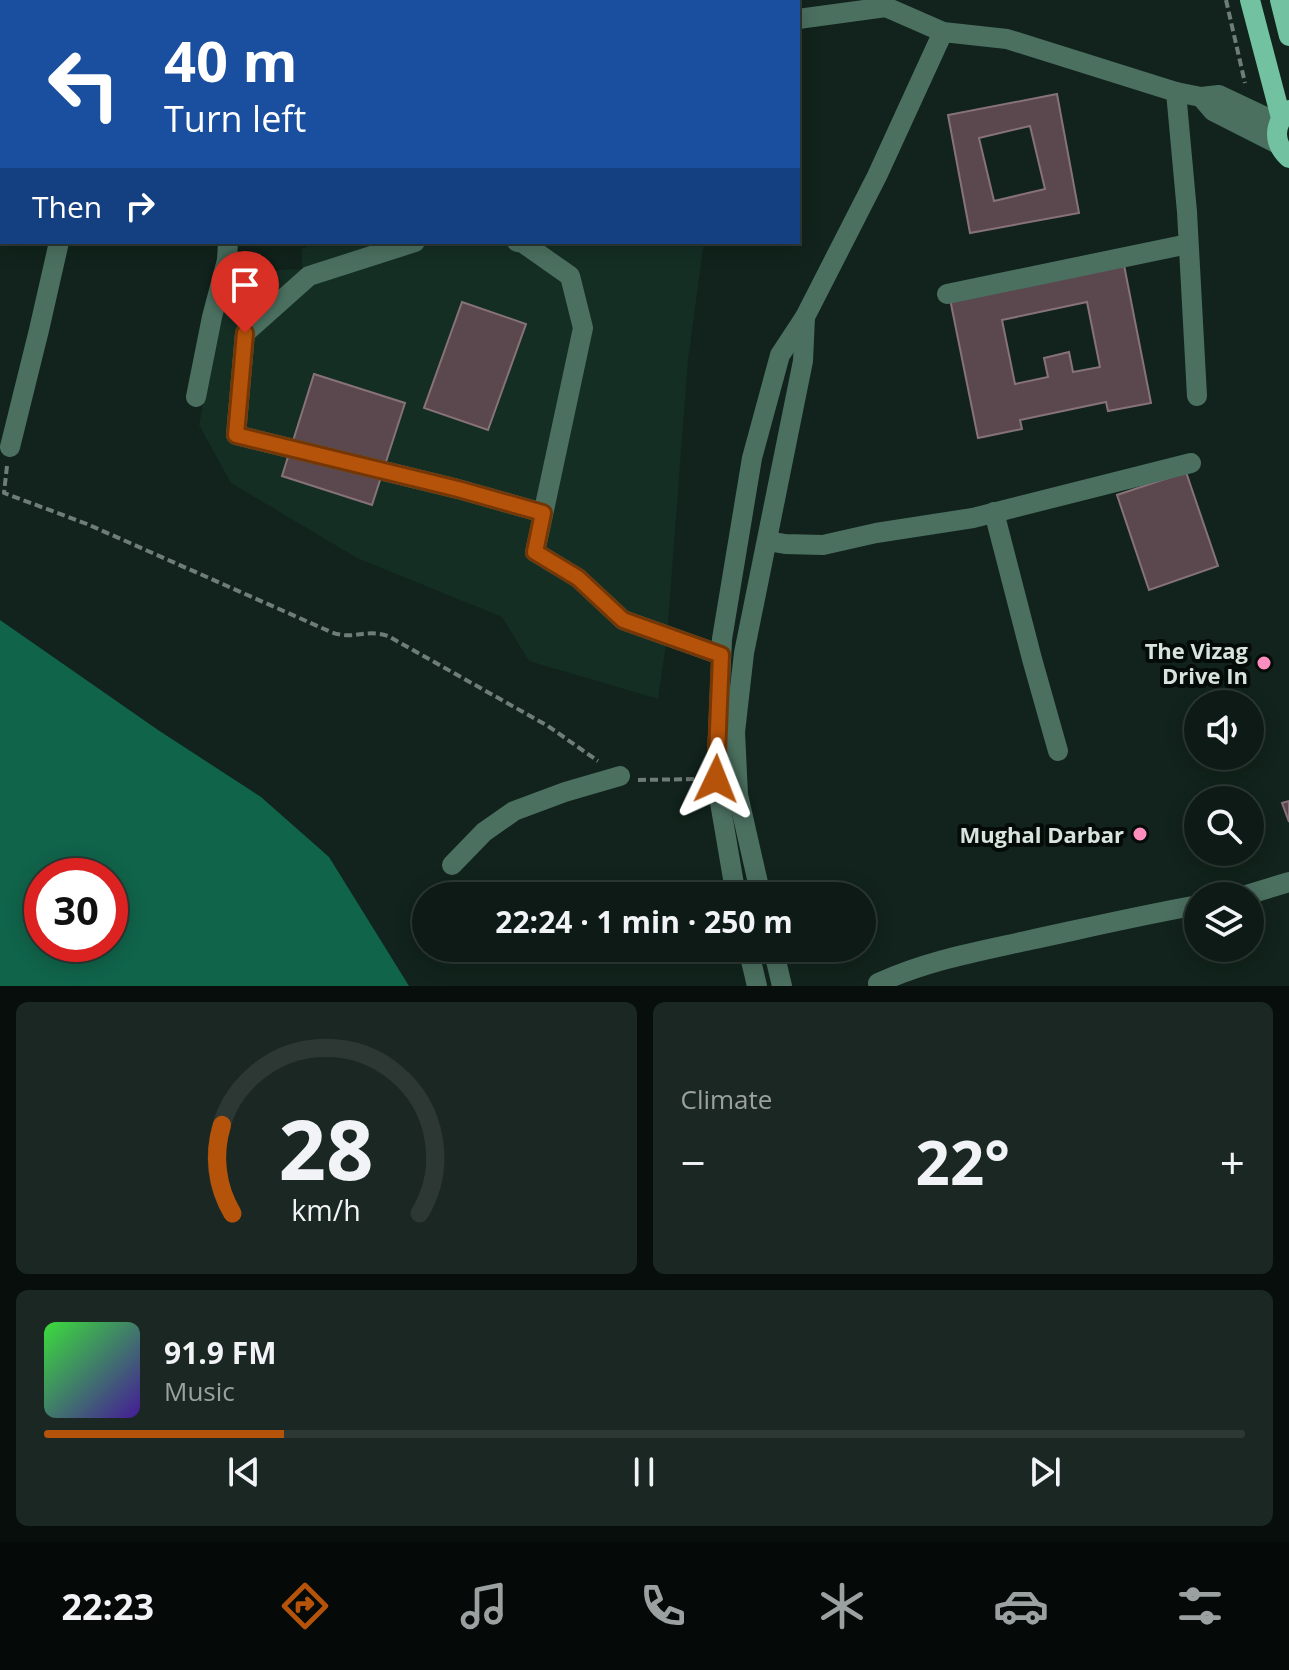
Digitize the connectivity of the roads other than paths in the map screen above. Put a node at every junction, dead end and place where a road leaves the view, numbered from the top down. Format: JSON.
{"nodes":[{"id":1,"x":1250,"y":0,"type":"edge"},
{"id":2,"x":1280,"y":0,"type":"edge"},
{"id":3,"x":884,"y":4,"type":"edge"},
{"id":4,"x":800,"y":19,"type":"edge"},
{"id":5,"x":943,"y":32,"type":"junction"},
{"id":6,"x":1289,"y":36,"type":"edge"},
{"id":7,"x":1176,"y":92,"type":"junction"},
{"id":8,"x":1201,"y":97,"type":"junction"},
{"id":9,"x":1283,"y":131,"type":"edge"},
{"id":10,"x":59,"y":244,"type":"edge"},
{"id":11,"x":228,"y":244,"type":"edge"},
{"id":12,"x":409,"y":244,"type":"edge"},
{"id":13,"x":524,"y":244,"type":"edge"},
{"id":14,"x":1188,"y":244,"type":"junction"},
{"id":15,"x":947,"y":294,"type":"dead end"},
{"id":16,"x":805,"y":317,"type":"junction"},
{"id":17,"x":1197,"y":396,"type":"dead end"},
{"id":18,"x":196,"y":397,"type":"dead end"},
{"id":19,"x":10,"y":447,"type":"road end"},
{"id":20,"x":1191,"y":463,"type":"dead end"},
{"id":21,"x":994,"y":512,"type":"junction"},
{"id":22,"x":543,"y":513,"type":"junction"},
{"id":23,"x":768,"y":541,"type":"junction"},
{"id":24,"x":721,"y":655,"type":"junction"},
{"id":25,"x":1058,"y":751,"type":"dead end"},
{"id":26,"x":620,"y":776,"type":"road end"},
{"id":27,"x":452,"y":865,"type":"dead end"},
{"id":28,"x":734,"y":882,"type":"edge"},
{"id":29,"x":758,"y":882,"type":"edge"},
{"id":30,"x":1289,"y":882,"type":"edge"},
{"id":31,"x":1264,"y":890,"type":"edge"},
{"id":32,"x":1184,"y":908,"type":"edge"},
{"id":33,"x":751,"y":962,"type":"edge"},
{"id":34,"x":776,"y":962,"type":"edge"},
{"id":35,"x":878,"y":983,"type":"dead end"},
{"id":36,"x":757,"y":986,"type":"edge"},
{"id":37,"x":782,"y":986,"type":"edge"}],
"edges":[{"from":1,"to":9,"type":"main road"},
{"from":2,"to":6,"type":"main road"},
{"from":3,"to":4,"type":"street"},
{"from":3,"to":5,"type":"street"},
{"from":5,"to":7,"type":"street"},
{"from":5,"to":16,"type":"street"},
{"from":7,"to":8,"type":"street"},
{"from":7,"to":14,"type":"street"},
{"from":8,"to":9,"type":"street"},
{"from":8,"to":9,"type":"street"},
{"from":10,"to":19,"type":"street"},
{"from":11,"to":18,"type":"street"},
{"from":12,"to":22,"type":"street"},
{"from":13,"to":22,"type":"street"},
{"from":14,"to":15,"type":"street"},
{"from":14,"to":17,"type":"street"},
{"from":16,"to":23,"type":"street"},
{"from":16,"to":24,"type":"street"},
{"from":20,"to":21,"type":"street"},
{"from":21,"to":23,"type":"street"},
{"from":21,"to":25,"type":"street"},
{"from":22,"to":24,"type":"street"},
{"from":23,"to":29,"type":"street"},
{"from":24,"to":28,"type":"street"},
{"from":26,"to":27,"type":"street"},
{"from":30,"to":31,"type":"street"},
{"from":32,"to":35,"type":"street"},
{"from":33,"to":36,"type":"street"},
{"from":34,"to":37,"type":"street"}]}
